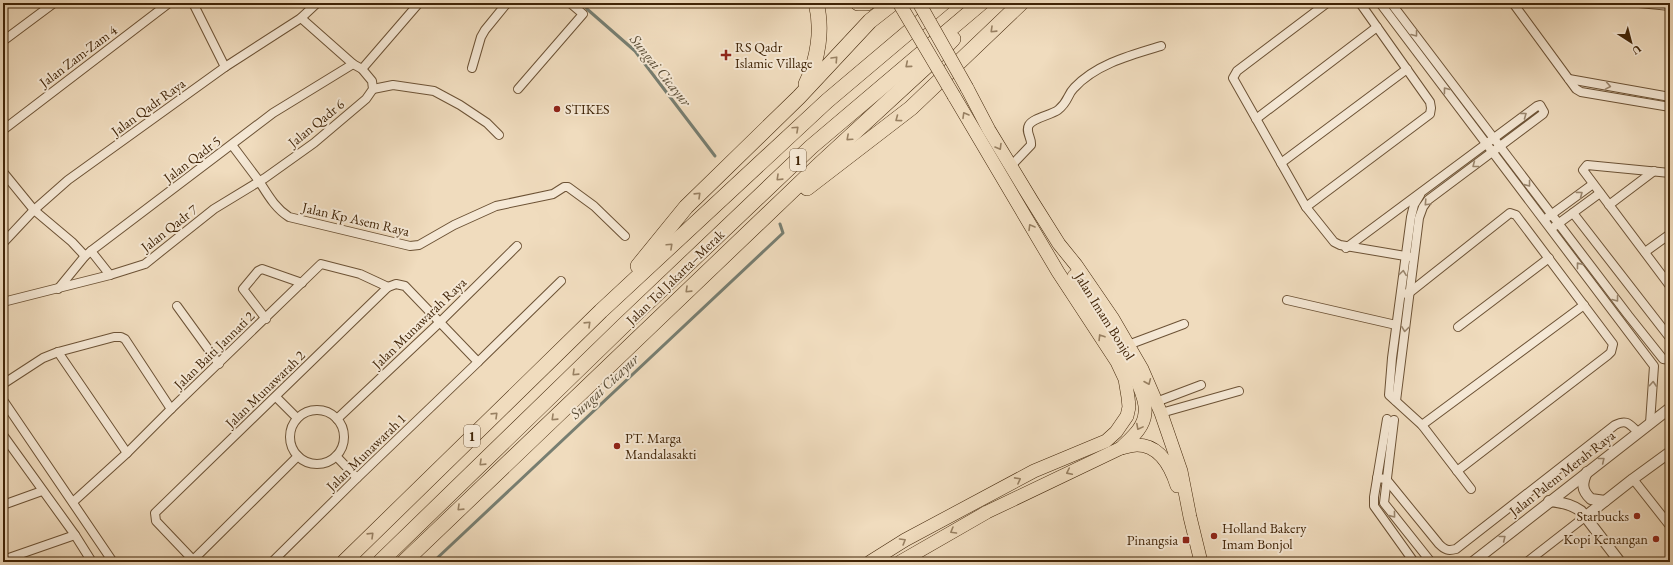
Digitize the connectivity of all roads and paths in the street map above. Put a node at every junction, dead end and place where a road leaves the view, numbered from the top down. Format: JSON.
{"nodes":[{"id":1,"x":54,"y":3,"type":"edge"},
{"id":2,"x":169,"y":3,"type":"edge"},
{"id":3,"x":193,"y":3,"type":"edge"},
{"id":4,"x":317,"y":3,"type":"edge"},
{"id":5,"x":419,"y":3,"type":"edge"},
{"id":6,"x":507,"y":3,"type":"edge"},
{"id":7,"x":570,"y":3,"type":"edge"},
{"id":8,"x":816,"y":3,"type":"edge"},
{"id":9,"x":858,"y":3,"type":"edge"},
{"id":10,"x":867,"y":3,"type":"edge"},
{"id":11,"x":893,"y":3,"type":"edge"},
{"id":12,"x":899,"y":3,"type":"edge"},
{"id":13,"x":919,"y":3,"type":"edge"},
{"id":14,"x":943,"y":3,"type":"edge"},
{"id":15,"x":981,"y":3,"type":"edge"},
{"id":16,"x":986,"y":3,"type":"edge"},
{"id":17,"x":1021,"y":3,"type":"edge"},
{"id":18,"x":1327,"y":3,"type":"edge"},
{"id":19,"x":1360,"y":3,"type":"edge"},
{"id":20,"x":1380,"y":3,"type":"edge"},
{"id":21,"x":1391,"y":3,"type":"edge"},
{"id":22,"x":1513,"y":3,"type":"edge"},
{"id":23,"x":1639,"y":3,"type":"edge"},
{"id":24,"x":1670,"y":6,"type":"edge"},
{"id":25,"x":302,"y":18,"type":"junction"},
{"id":26,"x":1377,"y":27,"type":"junction"},
{"id":27,"x":3,"y":41,"type":"edge"},
{"id":28,"x":1161,"y":46,"type":"dead end"},
{"id":29,"x":353,"y":64,"type":"junction"},
{"id":30,"x":225,"y":67,"type":"junction"},
{"id":31,"x":472,"y":68,"type":"dead end"},
{"id":32,"x":362,"y":69,"type":"junction"},
{"id":33,"x":1406,"y":69,"type":"junction"},
{"id":34,"x":1569,"y":80,"type":"junction"},
{"id":35,"x":372,"y":85,"type":"junction"},
{"id":36,"x":518,"y":89,"type":"dead end"},
{"id":37,"x":799,"y":97,"type":"junction"},
{"id":38,"x":1670,"y":97,"type":"edge"},
{"id":39,"x":1670,"y":107,"type":"edge"},
{"id":40,"x":1256,"y":119,"type":"junction"},
{"id":41,"x":3,"y":130,"type":"edge"},
{"id":42,"x":499,"y":135,"type":"dead end"},
{"id":43,"x":1490,"y":141,"type":"junction"},
{"id":44,"x":232,"y":145,"type":"junction"},
{"id":45,"x":1496,"y":149,"type":"junction"},
{"id":46,"x":1281,"y":163,"type":"junction"},
{"id":47,"x":1011,"y":166,"type":"junction"},
{"id":48,"x":1451,"y":170,"type":"junction"},
{"id":49,"x":1654,"y":171,"type":"junction"},
{"id":50,"x":3,"y":172,"type":"edge"},
{"id":51,"x":1670,"y":173,"type":"edge"},
{"id":52,"x":1458,"y":178,"type":"junction"},
{"id":53,"x":262,"y":180,"type":"junction"},
{"id":54,"x":1593,"y":184,"type":"junction"},
{"id":55,"x":1421,"y":192,"type":"junction"},
{"id":56,"x":1600,"y":193,"type":"junction"},
{"id":57,"x":1609,"y":205,"type":"junction"},
{"id":58,"x":1306,"y":207,"type":"junction"},
{"id":59,"x":34,"y":210,"type":"junction"},
{"id":60,"x":1573,"y":213,"type":"junction"},
{"id":61,"x":1552,"y":215,"type":"junction"},
{"id":62,"x":1544,"y":220,"type":"junction"},
{"id":63,"x":1558,"y":223,"type":"junction"},
{"id":64,"x":1551,"y":229,"type":"junction"},
{"id":65,"x":1670,"y":234,"type":"edge"},
{"id":66,"x":624,"y":236,"type":"dead end"},
{"id":67,"x":1057,"y":242,"type":"junction"},
{"id":68,"x":3,"y":243,"type":"edge"},
{"id":69,"x":517,"y":246,"type":"dead end"},
{"id":70,"x":1043,"y":248,"type":"junction"},
{"id":71,"x":1346,"y":248,"type":"junction"},
{"id":72,"x":1645,"y":252,"type":"junction"},
{"id":73,"x":727,"y":253,"type":"junction"},
{"id":74,"x":88,"y":254,"type":"junction"},
{"id":75,"x":1410,"y":257,"type":"junction"},
{"id":76,"x":1549,"y":258,"type":"junction"},
{"id":77,"x":110,"y":275,"type":"junction"},
{"id":78,"x":1598,"y":275,"type":"junction"},
{"id":79,"x":561,"y":281,"type":"dead end"},
{"id":80,"x":1591,"y":281,"type":"junction"},
{"id":81,"x":302,"y":284,"type":"junction"},
{"id":82,"x":1670,"y":286,"type":"edge"},
{"id":83,"x":388,"y":287,"type":"junction"},
{"id":84,"x":58,"y":289,"type":"junction"},
{"id":85,"x":1409,"y":293,"type":"junction"},
{"id":86,"x":1400,"y":294,"type":"junction"},
{"id":87,"x":1287,"y":300,"type":"dead end"},
{"id":88,"x":3,"y":302,"type":"edge"},
{"id":89,"x":1584,"y":305,"type":"junction"},
{"id":90,"x":177,"y":306,"type":"dead end"},
{"id":91,"x":601,"y":311,"type":"junction"},
{"id":92,"x":1628,"y":315,"type":"junction"},
{"id":93,"x":266,"y":319,"type":"junction"},
{"id":94,"x":1621,"y":320,"type":"junction"},
{"id":95,"x":439,"y":323,"type":"junction"},
{"id":96,"x":1184,"y":324,"type":"dead end"},
{"id":97,"x":1396,"y":325,"type":"junction"},
{"id":98,"x":1458,"y":327,"type":"dead end"},
{"id":99,"x":1670,"y":338,"type":"edge"},
{"id":100,"x":1128,"y":345,"type":"junction"},
{"id":101,"x":58,"y":352,"type":"junction"},
{"id":102,"x":1392,"y":358,"type":"junction"},
{"id":103,"x":1401,"y":360,"type":"junction"},
{"id":104,"x":1667,"y":360,"type":"edge"},
{"id":105,"x":478,"y":362,"type":"junction"},
{"id":106,"x":219,"y":364,"type":"junction"},
{"id":107,"x":1654,"y":366,"type":"junction"},
{"id":108,"x":3,"y":384,"type":"edge"},
{"id":109,"x":1201,"y":385,"type":"dead end"},
{"id":110,"x":1239,"y":391,"type":"dead end"},
{"id":111,"x":276,"y":397,"type":"junction"},
{"id":112,"x":3,"y":400,"type":"edge"},
{"id":113,"x":1396,"y":400,"type":"junction"},
{"id":114,"x":1158,"y":407,"type":"junction"},
{"id":115,"x":1670,"y":408,"type":"edge"},
{"id":116,"x":171,"y":409,"type":"junction"},
{"id":117,"x":297,"y":418,"type":"junction"},
{"id":118,"x":337,"y":419,"type":"junction"},
{"id":119,"x":1650,"y":423,"type":"junction"},
{"id":120,"x":1422,"y":425,"type":"junction"},
{"id":121,"x":1638,"y":432,"type":"junction"},
{"id":122,"x":3,"y":435,"type":"edge"},
{"id":123,"x":6,"y":448,"type":"edge"},
{"id":124,"x":1121,"y":448,"type":"junction"},
{"id":125,"x":1670,"y":452,"type":"edge"},
{"id":126,"x":127,"y":453,"type":"junction"},
{"id":127,"x":298,"y":456,"type":"junction"},
{"id":128,"x":336,"y":456,"type":"junction"},
{"id":129,"x":1457,"y":471,"type":"junction"},
{"id":130,"x":1587,"y":472,"type":"junction"},
{"id":131,"x":357,"y":478,"type":"junction"},
{"id":132,"x":1377,"y":478,"type":"junction"},
{"id":133,"x":1633,"y":479,"type":"junction"},
{"id":134,"x":1386,"y":480,"type":"junction"},
{"id":135,"x":1471,"y":489,"type":"dead end"},
{"id":136,"x":42,"y":491,"type":"junction"},
{"id":137,"x":1549,"y":501,"type":"junction"},
{"id":138,"x":1605,"y":501,"type":"junction"},
{"id":139,"x":73,"y":502,"type":"junction"},
{"id":140,"x":3,"y":505,"type":"edge"},
{"id":141,"x":1586,"y":516,"type":"junction"},
{"id":142,"x":1190,"y":517,"type":"junction"},
{"id":143,"x":1670,"y":526,"type":"edge"},
{"id":144,"x":75,"y":535,"type":"junction"},
{"id":145,"x":915,"y":558,"type":"edge"},
{"id":146,"x":1482,"y":558,"type":"edge"},
{"id":147,"x":3,"y":560,"type":"edge"},
{"id":148,"x":193,"y":561,"type":"edge"},
{"id":149,"x":92,"y":562,"type":"edge"},
{"id":150,"x":113,"y":562,"type":"edge"},
{"id":151,"x":272,"y":562,"type":"edge"},
{"id":152,"x":344,"y":562,"type":"edge"},
{"id":153,"x":380,"y":562,"type":"edge"},
{"id":154,"x":404,"y":562,"type":"edge"},
{"id":155,"x":870,"y":562,"type":"edge"},
{"id":156,"x":900,"y":562,"type":"edge"},
{"id":157,"x":1201,"y":562,"type":"edge"},
{"id":158,"x":1414,"y":562,"type":"edge"},
{"id":159,"x":1431,"y":562,"type":"edge"},
{"id":160,"x":1473,"y":562,"type":"edge"},
{"id":161,"x":1527,"y":562,"type":"edge"},
{"id":162,"x":1620,"y":562,"type":"edge"}],
"edges":[{"from":1,"to":27,"type":"street"},
{"from":2,"to":41,"type":"street","name":"Jalan Zam-Zam 4"},
{"from":3,"to":30,"type":"street"},
{"from":4,"to":25,"type":"street","name":"Jalan Qadr Raya"},
{"from":5,"to":32,"type":"street"},
{"from":6,"to":31,"type":"street"},
{"from":7,"to":36,"type":"street"},
{"from":8,"to":37,"type":"highway"},
{"from":9,"to":10,"type":"highway"},
{"from":37,"to":11,"type":"highway","one_way":true},
{"from":70,"to":12,"type":"main road","name":"Jalan Imam Bonjol","one_way":true,"bridge":true},
{"from":13,"to":47,"type":"main road","name":"Jalan Imam Bonjol","one_way":true,"bridge":true},
{"from":91,"to":14,"type":"highway","name":"Jalan Tol Jakarta–Merak","number":"1","one_way":true},
{"from":15,"to":153,"type":"highway","name":"Jalan Tol Jakarta–Merak","number":"1","one_way":true},
{"from":16,"to":73,"type":"highway","one_way":true},
{"from":17,"to":73,"type":"highway","one_way":true},
{"from":18,"to":40,"type":"street"},
{"from":19,"to":26,"type":"street"},
{"from":43,"to":20,"type":"street","one_way":true},
{"from":21,"to":43,"type":"street","one_way":true},
{"from":22,"to":34,"type":"street"},
{"from":23,"to":24,"type":"street"},
{"from":25,"to":29,"type":"street"},
{"from":25,"to":30,"type":"street","name":"Jalan Qadr Raya"},
{"from":26,"to":33,"type":"street"},
{"from":26,"to":40,"type":"street"},
{"from":28,"to":47,"type":"street"},
{"from":29,"to":32,"type":"street"},
{"from":29,"to":44,"type":"street","name":"Jalan Qadr 5"},
{"from":30,"to":59,"type":"street","name":"Jalan Qadr Raya"},
{"from":32,"to":35,"type":"street"},
{"from":33,"to":46,"type":"street"},
{"from":33,"to":58,"type":"street"},
{"from":34,"to":38,"type":"street","one_way":true},
{"from":34,"to":39,"type":"street"},
{"from":35,"to":42,"type":"street"},
{"from":35,"to":53,"type":"street","name":"Jalan Qadr 6"},
{"from":91,"to":37,"type":"highway","one_way":true},
{"from":40,"to":46,"type":"street"},
{"from":43,"to":45,"type":"street"},
{"from":43,"to":45,"type":"street","one_way":true},
{"from":43,"to":48,"type":"street"},
{"from":44,"to":53,"type":"street"},
{"from":44,"to":74,"type":"street","name":"Jalan Qadr 5"},
{"from":45,"to":52,"type":"street","one_way":true},
{"from":45,"to":61,"type":"street","one_way":true},
{"from":45,"to":62,"type":"street"},
{"from":46,"to":58,"type":"street"},
{"from":47,"to":67,"type":"main road","name":"Jalan Imam Bonjol"},
{"from":48,"to":52,"type":"street"},
{"from":48,"to":55,"type":"street"},
{"from":49,"to":51,"type":"street"},
{"from":49,"to":54,"type":"street"},
{"from":49,"to":57,"type":"street"},
{"from":50,"to":59,"type":"street"},
{"from":52,"to":75,"type":"street","one_way":true},
{"from":53,"to":66,"type":"street","name":"Jalan Kp Asem Raya"},
{"from":53,"to":77,"type":"street","name":"Jalan Qadr 7"},
{"from":54,"to":56,"type":"street"},
{"from":61,"to":54,"type":"street","one_way":true},
{"from":55,"to":71,"type":"street"},
{"from":55,"to":75,"type":"street"},
{"from":56,"to":57,"type":"street"},
{"from":56,"to":60,"type":"street"},
{"from":57,"to":72,"type":"street"},
{"from":58,"to":71,"type":"street"},
{"from":59,"to":68,"type":"street","name":"Jalan Qadr Raya"},
{"from":59,"to":74,"type":"street"},
{"from":60,"to":63,"type":"street"},
{"from":60,"to":99,"type":"street"},
{"from":61,"to":62,"type":"street"},
{"from":61,"to":63,"type":"street"},
{"from":62,"to":64,"type":"street"},
{"from":63,"to":64,"type":"street"},
{"from":63,"to":78,"type":"street"},
{"from":80,"to":64,"type":"street","one_way":true},
{"from":65,"to":72,"type":"street"},
{"from":67,"to":70,"type":"main road"},
{"from":67,"to":100,"type":"main road","name":"Jalan Imam Bonjol"},
{"from":67,"to":124,"type":"main road","one_way":true},
{"from":69,"to":95,"type":"street","name":"Jalan Munawarah Raya"},
{"from":155,"to":70,"type":"main road","name":"Jalan Imam Bonjol","one_way":true},
{"from":71,"to":75,"type":"street"},
{"from":72,"to":82,"type":"street"},
{"from":73,"to":154,"type":"highway","one_way":true},
{"from":74,"to":77,"type":"street"},
{"from":74,"to":84,"type":"street","name":"Jalan Qadr 5"},
{"from":75,"to":85,"type":"street"},
{"from":86,"to":75,"type":"street","one_way":true},
{"from":76,"to":85,"type":"street"},
{"from":76,"to":89,"type":"street"},
{"from":76,"to":98,"type":"street"},
{"from":77,"to":84,"type":"street","name":"Jalan Qadr 7"},
{"from":78,"to":80,"type":"street"},
{"from":78,"to":92,"type":"street","one_way":true},
{"from":79,"to":105,"type":"street","name":"Jalan Munawarah 1"},
{"from":80,"to":94,"type":"street"},
{"from":81,"to":83,"type":"street","name":"Jalan Baiti Jannati 2"},
{"from":81,"to":93,"type":"street","name":"Jalan Baiti Jannati 2"},
{"from":81,"to":93,"type":"street"},
{"from":83,"to":95,"type":"street"},
{"from":83,"to":111,"type":"street","name":"Jalan Munawarah 2"},
{"from":84,"to":88,"type":"street","name":"Jalan Qadr 7"},
{"from":85,"to":86,"type":"street"},
{"from":85,"to":103,"type":"street","one_way":true},
{"from":86,"to":97,"type":"street"},
{"from":87,"to":97,"type":"street"},
{"from":89,"to":120,"type":"street"},
{"from":89,"to":129,"type":"street"},
{"from":90,"to":106,"type":"street"},
{"from":152,"to":91,"type":"highway","name":"Jalan Tol Jakarta–Merak","number":"1","one_way":true},
{"from":92,"to":94,"type":"street"},
{"from":92,"to":104,"type":"street"},
{"from":93,"to":106,"type":"street","name":"Jalan Baiti Jannati 2"},
{"from":94,"to":107,"type":"street"},
{"from":95,"to":105,"type":"street"},
{"from":95,"to":118,"type":"street","name":"Jalan Munawarah Raya"},
{"from":96,"to":100,"type":"street"},
{"from":97,"to":102,"type":"street"},
{"from":100,"to":114,"type":"main road","name":"Jalan Imam Bonjol","one_way":true},
{"from":101,"to":108,"type":"street"},
{"from":101,"to":116,"type":"street"},
{"from":101,"to":126,"type":"street"},
{"from":102,"to":103,"type":"street"},
{"from":102,"to":113,"type":"street"},
{"from":103,"to":113,"type":"street"},
{"from":104,"to":107,"type":"street"},
{"from":105,"to":131,"type":"street","name":"Jalan Munawarah 1"},
{"from":106,"to":116,"type":"street","name":"Jalan Baiti Jannati 2"},
{"from":119,"to":107,"type":"street","one_way":true},
{"from":109,"to":114,"type":"street"},
{"from":110,"to":114,"type":"street"},
{"from":111,"to":117,"type":"street"},
{"from":111,"to":148,"type":"street","name":"Jalan Munawarah 2"},
{"from":112,"to":139,"type":"street"},
{"from":113,"to":120,"type":"street"},
{"from":114,"to":142,"type":"main road","name":"Jalan Imam Bonjol"},
{"from":115,"to":119,"type":"street","name":"Jalan Palem Merah Raya"},
{"from":116,"to":126,"type":"street","name":"Jalan Baiti Jannati 2"},
{"from":117,"to":118,"type":"street"},
{"from":117,"to":127,"type":"street"},
{"from":118,"to":128,"type":"street"},
{"from":119,"to":121,"type":"street","name":"Jalan Palem Merah Raya"},
{"from":120,"to":129,"type":"street"},
{"from":130,"to":121,"type":"street","name":"Jalan Palem Merah Raya","one_way":true},
{"from":121,"to":134,"type":"street"},
{"from":122,"to":123,"type":"street"},
{"from":123,"to":136,"type":"street"},
{"from":124,"to":142,"type":"main road"},
{"from":124,"to":145,"type":"main road","one_way":true},
{"from":125,"to":133,"type":"street"},
{"from":126,"to":139,"type":"street","name":"Jalan Baiti Jannati 2"},
{"from":127,"to":128,"type":"street"},
{"from":127,"to":148,"type":"street"},
{"from":128,"to":131,"type":"street"},
{"from":129,"to":135,"type":"street"},
{"from":130,"to":137,"type":"street","name":"Jalan Palem Merah Raya"},
{"from":130,"to":138,"type":"street"},
{"from":131,"to":151,"type":"street","name":"Jalan Munawarah 1"},
{"from":132,"to":134,"type":"street"},
{"from":132,"to":134,"type":"street"},
{"from":132,"to":158,"type":"street"},
{"from":133,"to":138,"type":"street"},
{"from":133,"to":143,"type":"street"},
{"from":134,"to":159,"type":"street","one_way":true},
{"from":136,"to":140,"type":"street"},
{"from":136,"to":144,"type":"street"},
{"from":137,"to":141,"type":"street"},
{"from":146,"to":137,"type":"street","name":"Jalan Palem Merah Raya","one_way":true},
{"from":138,"to":141,"type":"street"},
{"from":139,"to":150,"type":"street"},
{"from":141,"to":161,"type":"street"},
{"from":141,"to":162,"type":"street"},
{"from":142,"to":157,"type":"main road","name":"Jalan Imam Bonjol"},
{"from":144,"to":147,"type":"street"},
{"from":144,"to":149,"type":"street"},
{"from":145,"to":156,"type":"main road"},
{"from":146,"to":160,"type":"street","name":"Jalan Palem Merah Raya"}]}
